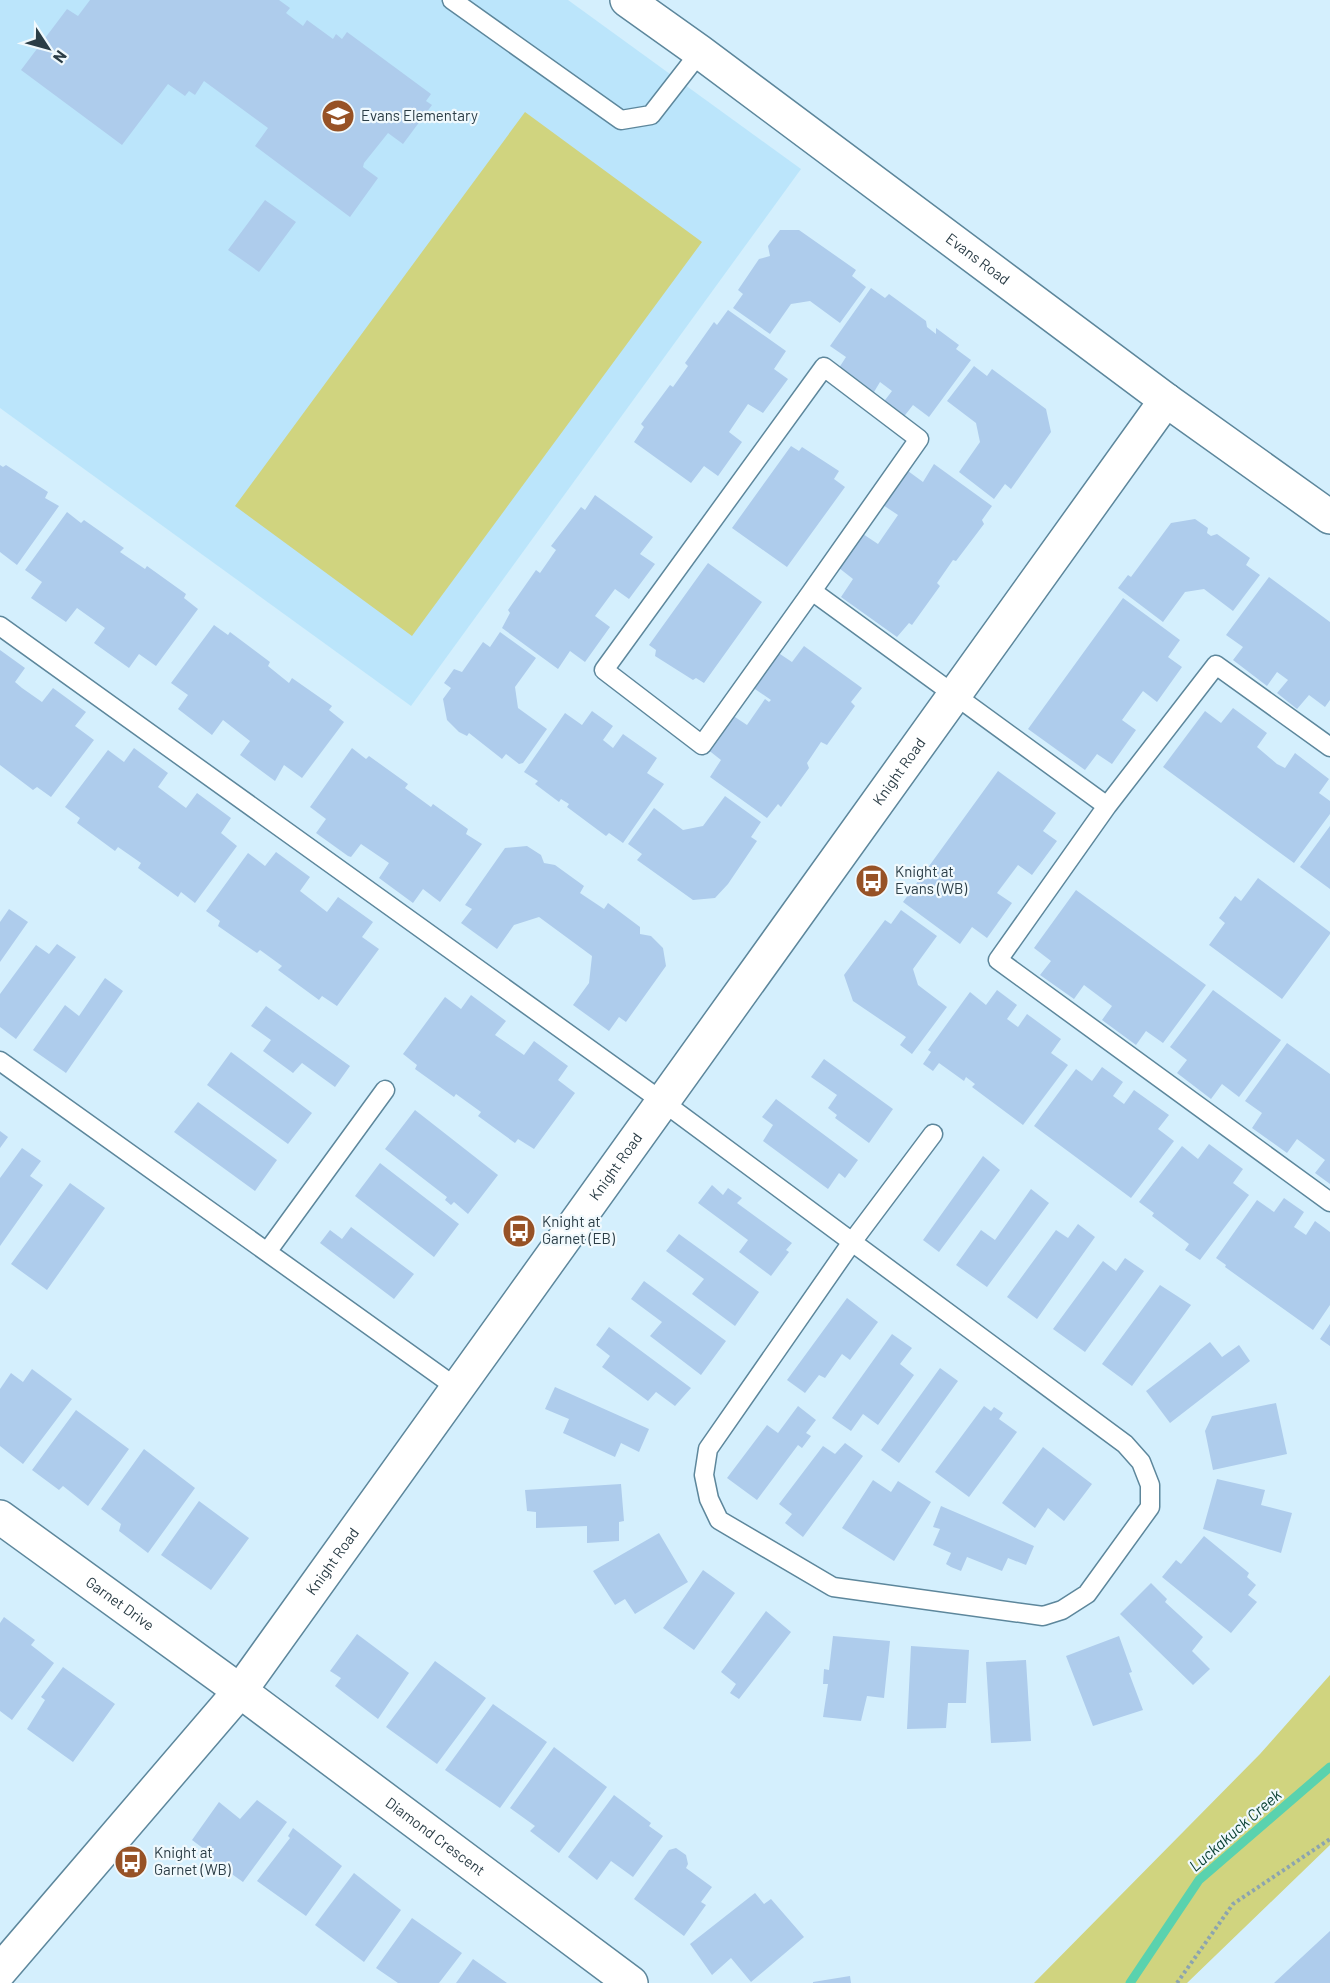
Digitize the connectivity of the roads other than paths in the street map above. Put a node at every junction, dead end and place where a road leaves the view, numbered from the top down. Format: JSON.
{"nodes":[{"id":1,"x":452,"y":0,"type":"edge"},
{"id":2,"x":627,"y":0,"type":"edge"},
{"id":3,"x":700,"y":52,"type":"junction"},
{"id":4,"x":1166,"y":400,"type":"junction"},
{"id":5,"x":1330,"y":517,"type":"edge"},
{"id":6,"x":812,"y":591,"type":"junction"},
{"id":7,"x":0,"y":626,"type":"edge"},
{"id":8,"x":955,"y":696,"type":"junction"},
{"id":9,"x":1330,"y":747,"type":"edge"},
{"id":10,"x":1107,"y":806,"type":"junction"},
{"id":11,"x":0,"y":1061,"type":"edge"},
{"id":12,"x":385,"y":1090,"type":"dead end"},
{"id":13,"x":663,"y":1102,"type":"junction"},
{"id":14,"x":933,"y":1134,"type":"dead end"},
{"id":15,"x":1330,"y":1202,"type":"edge"},
{"id":16,"x":852,"y":1242,"type":"junction"},
{"id":17,"x":267,"y":1252,"type":"junction"},
{"id":18,"x":457,"y":1389,"type":"junction"},
{"id":19,"x":0,"y":1517,"type":"edge"},
{"id":20,"x":240,"y":1691,"type":"junction"},
{"id":21,"x":0,"y":1971,"type":"edge"},
{"id":22,"x":631,"y":1983,"type":"edge"}],
"edges":[{"from":1,"to":3,"type":"lane"},
{"from":2,"to":3,"type":"street","name":"Evans Road"},
{"from":3,"to":4,"type":"street","name":"Evans Road"},
{"from":4,"to":5,"type":"street","name":"Evans Road"},
{"from":4,"to":8,"type":"street","name":"Knight Road"},
{"from":6,"to":6,"type":"lane"},
{"from":6,"to":8,"type":"lane"},
{"from":7,"to":13,"type":"lane"},
{"from":8,"to":10,"type":"lane"},
{"from":8,"to":13,"type":"street","name":"Knight Road"},
{"from":9,"to":10,"type":"lane"},
{"from":10,"to":15,"type":"lane"},
{"from":11,"to":17,"type":"lane"},
{"from":12,"to":17,"type":"lane"},
{"from":13,"to":16,"type":"lane"},
{"from":13,"to":18,"type":"street","name":"Knight Road"},
{"from":14,"to":16,"type":"lane"},
{"from":16,"to":16,"type":"lane"},
{"from":17,"to":18,"type":"lane"},
{"from":18,"to":20,"type":"street","name":"Knight Road"},
{"from":19,"to":20,"type":"street","name":"Garnet Drive"},
{"from":20,"to":21,"type":"street","name":"Knight Road"},
{"from":20,"to":22,"type":"street","name":"Diamond Crescent"}]}
